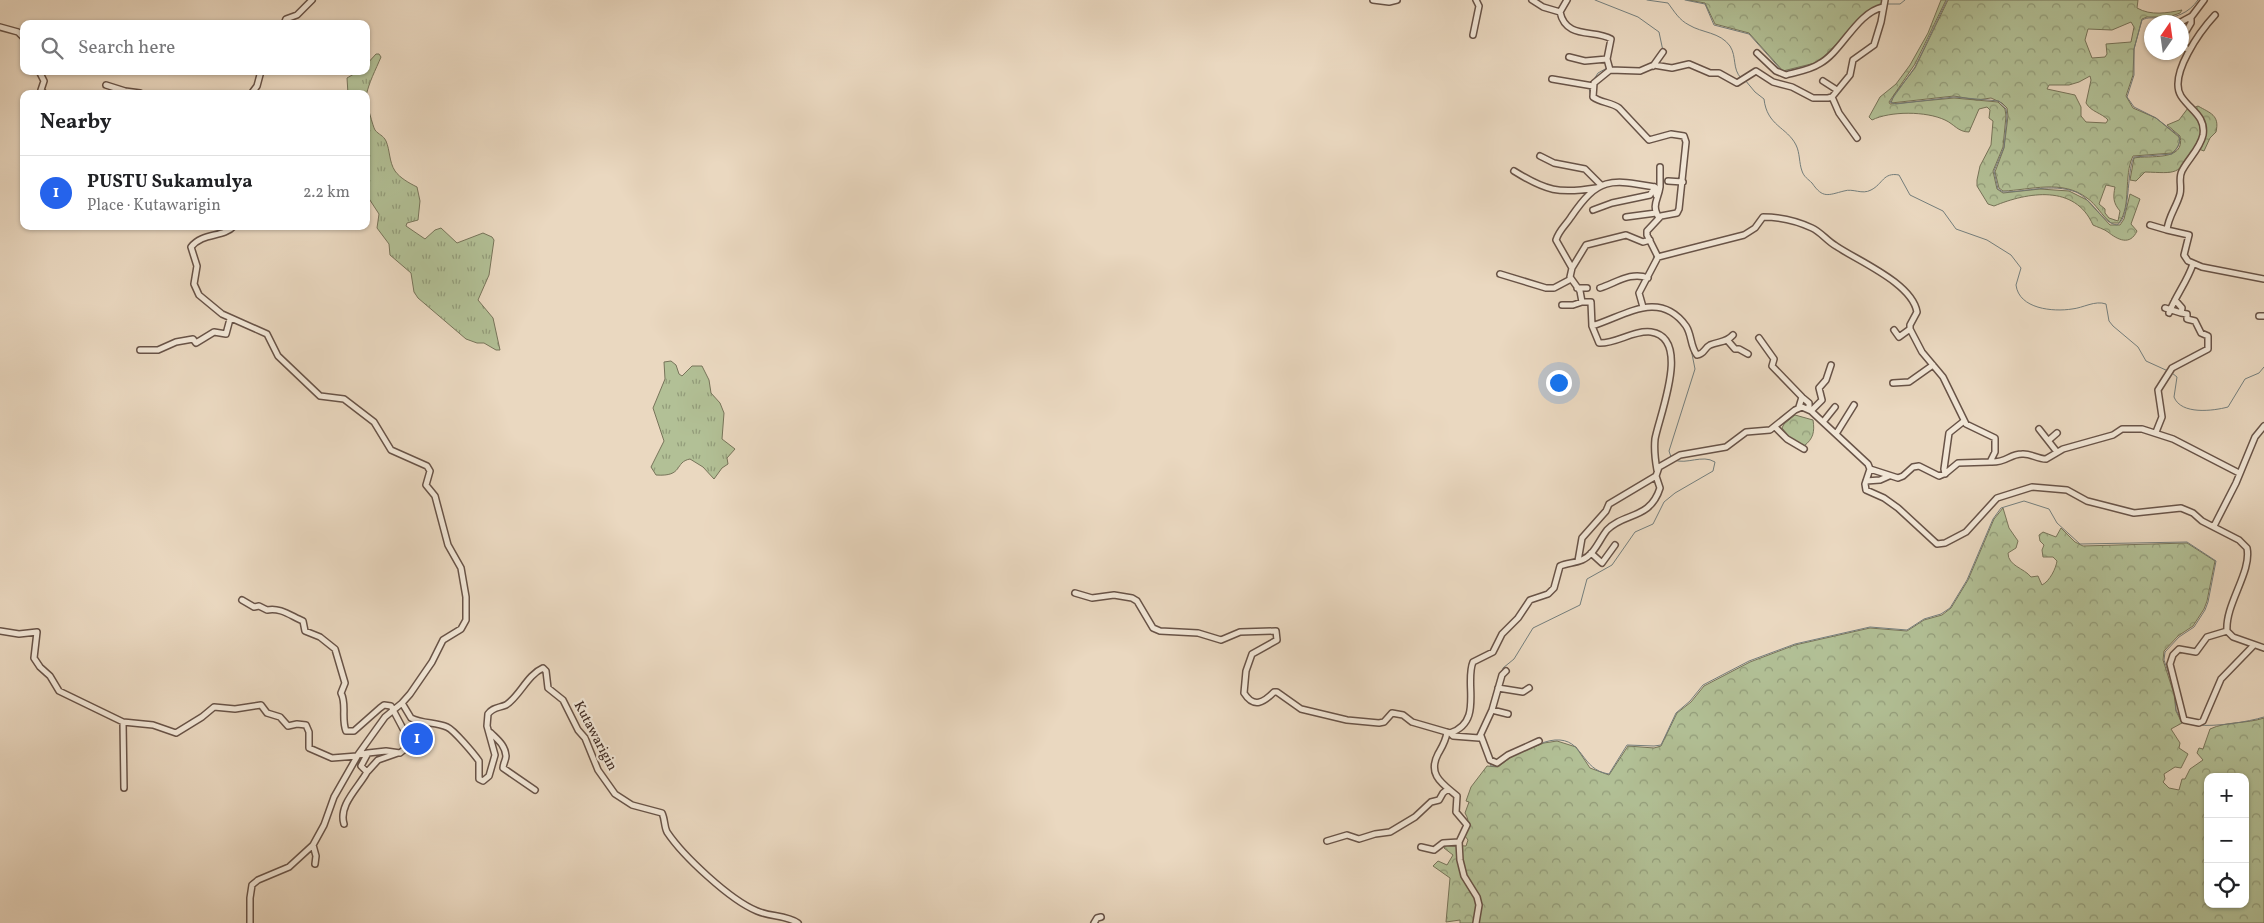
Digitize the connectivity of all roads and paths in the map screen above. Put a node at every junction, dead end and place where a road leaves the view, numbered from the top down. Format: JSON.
{"nodes":[{"id":1,"x":312,"y":0,"type":"edge"},
{"id":2,"x":1373,"y":0,"type":"edge"},
{"id":3,"x":1397,"y":0,"type":"edge"},
{"id":4,"x":1476,"y":0,"type":"edge"},
{"id":5,"x":1532,"y":0,"type":"edge"},
{"id":6,"x":1567,"y":0,"type":"edge"},
{"id":7,"x":1885,"y":0,"type":"edge"},
{"id":8,"x":2204,"y":0,"type":"edge"},
{"id":9,"x":1883,"y":7,"type":"junction"},
{"id":10,"x":1560,"y":12,"type":"junction"},
{"id":11,"x":2215,"y":15,"type":"dead end"},
{"id":12,"x":2191,"y":18,"type":"joint"},
{"id":13,"x":286,"y":20,"type":"edge"},
{"id":14,"x":2189,"y":26,"type":"edge"},
{"id":15,"x":0,"y":27,"type":"edge"},
{"id":16,"x":20,"y":34,"type":"edge"},
{"id":17,"x":1474,"y":35,"type":"dead end"},
{"id":18,"x":2189,"y":51,"type":"edge"},
{"id":19,"x":1663,"y":52,"type":"dead end"},
{"id":20,"x":1757,"y":53,"type":"dead end"},
{"id":21,"x":1569,"y":57,"type":"dead end"},
{"id":22,"x":2186,"y":60,"type":"edge"},
{"id":23,"x":1609,"y":66,"type":"junction"},
{"id":24,"x":1653,"y":66,"type":"junction"},
{"id":25,"x":41,"y":75,"type":"edge"},
{"id":26,"x":260,"y":75,"type":"edge"},
{"id":27,"x":1552,"y":79,"type":"dead end"},
{"id":28,"x":1822,"y":81,"type":"dead end"},
{"id":29,"x":106,"y":85,"type":"dead end"},
{"id":30,"x":1590,"y":86,"type":"junction"},
{"id":31,"x":41,"y":90,"type":"edge"},
{"id":32,"x":122,"y":90,"type":"edge"},
{"id":33,"x":254,"y":90,"type":"edge"},
{"id":34,"x":1837,"y":90,"type":"junction"},
{"id":35,"x":1832,"y":97,"type":"junction"},
{"id":36,"x":1857,"y":138,"type":"dead end"},
{"id":37,"x":1540,"y":156,"type":"dead end"},
{"id":38,"x":1660,"y":167,"type":"dead end"},
{"id":39,"x":1514,"y":171,"type":"dead end"},
{"id":40,"x":1668,"y":181,"type":"dead end"},
{"id":41,"x":1681,"y":182,"type":"junction"},
{"id":42,"x":1599,"y":186,"type":"junction"},
{"id":43,"x":1655,"y":187,"type":"junction"},
{"id":44,"x":1656,"y":196,"type":"junction"},
{"id":45,"x":1593,"y":210,"type":"dead end"},
{"id":46,"x":1657,"y":216,"type":"junction"},
{"id":47,"x":1626,"y":217,"type":"dead end"},
{"id":48,"x":2150,"y":225,"type":"dead end"},
{"id":49,"x":223,"y":230,"type":"edge"},
{"id":50,"x":2167,"y":230,"type":"junction"},
{"id":51,"x":1647,"y":241,"type":"junction"},
{"id":52,"x":1658,"y":257,"type":"junction"},
{"id":53,"x":2193,"y":264,"type":"junction"},
{"id":54,"x":1572,"y":268,"type":"junction"},
{"id":55,"x":1500,"y":274,"type":"dead end"},
{"id":56,"x":1647,"y":278,"type":"junction"},
{"id":57,"x":1571,"y":279,"type":"junction"},
{"id":58,"x":2264,"y":279,"type":"edge"},
{"id":59,"x":1577,"y":288,"type":"junction"},
{"id":60,"x":1588,"y":288,"type":"dead end"},
{"id":61,"x":1600,"y":288,"type":"dead end"},
{"id":62,"x":2175,"y":300,"type":"junction"},
{"id":63,"x":1582,"y":302,"type":"junction"},
{"id":64,"x":1562,"y":305,"type":"dead end"},
{"id":65,"x":1643,"y":307,"type":"junction"},
{"id":66,"x":2181,"y":313,"type":"junction"},
{"id":67,"x":230,"y":319,"type":"junction"},
{"id":68,"x":1592,"y":326,"type":"junction"},
{"id":69,"x":1894,"y":330,"type":"dead end"},
{"id":70,"x":1910,"y":330,"type":"junction"},
{"id":71,"x":1733,"y":335,"type":"dead end"},
{"id":72,"x":1760,"y":338,"type":"dead end"},
{"id":73,"x":1728,"y":341,"type":"junction"},
{"id":74,"x":140,"y":350,"type":"dead end"},
{"id":75,"x":1748,"y":354,"type":"dead end"},
{"id":76,"x":1831,"y":365,"type":"dead end"},
{"id":77,"x":1933,"y":365,"type":"junction"},
{"id":78,"x":1893,"y":383,"type":"dead end"},
{"id":79,"x":1803,"y":398,"type":"junction"},
{"id":80,"x":1854,"y":405,"type":"dead end"},
{"id":81,"x":1799,"y":407,"type":"junction"},
{"id":82,"x":1835,"y":407,"type":"dead end"},
{"id":83,"x":1810,"y":410,"type":"junction"},
{"id":84,"x":1964,"y":421,"type":"junction"},
{"id":85,"x":1823,"y":422,"type":"junction"},
{"id":86,"x":2264,"y":426,"type":"edge"},
{"id":87,"x":1775,"y":427,"type":"junction"},
{"id":88,"x":2039,"y":429,"type":"dead end"},
{"id":89,"x":2156,"y":432,"type":"junction"},
{"id":90,"x":2057,"y":433,"type":"dead end"},
{"id":91,"x":1836,"y":434,"type":"junction"},
{"id":92,"x":2049,"y":440,"type":"junction"},
{"id":93,"x":1804,"y":449,"type":"dead end"},
{"id":94,"x":2057,"y":452,"type":"junction"},
{"id":95,"x":1990,"y":462,"type":"junction"},
{"id":96,"x":1870,"y":469,"type":"junction"},
{"id":97,"x":1657,"y":473,"type":"junction"},
{"id":98,"x":1945,"y":474,"type":"junction"},
{"id":99,"x":2239,"y":474,"type":"junction"},
{"id":100,"x":1889,"y":476,"type":"junction"},
{"id":101,"x":1866,"y":481,"type":"junction"},
{"id":102,"x":2214,"y":526,"type":"junction"},
{"id":103,"x":1614,"y":545,"type":"dead end"},
{"id":104,"x":1591,"y":553,"type":"junction"},
{"id":105,"x":1578,"y":561,"type":"junction"},
{"id":106,"x":1075,"y":593,"type":"dead end"},
{"id":107,"x":242,"y":600,"type":"dead end"},
{"id":108,"x":0,"y":631,"type":"edge"},
{"id":109,"x":2227,"y":631,"type":"junction"},
{"id":110,"x":2254,"y":645,"type":"junction"},
{"id":111,"x":2264,"y":648,"type":"edge"},
{"id":112,"x":1506,"y":671,"type":"dead end"},
{"id":113,"x":1498,"y":688,"type":"junction"},
{"id":114,"x":1529,"y":688,"type":"dead end"},
{"id":115,"x":402,"y":704,"type":"junction"},
{"id":116,"x":394,"y":710,"type":"junction"},
{"id":117,"x":1492,"y":710,"type":"junction"},
{"id":118,"x":1508,"y":714,"type":"dead end"},
{"id":119,"x":123,"y":722,"type":"junction"},
{"id":120,"x":488,"y":731,"type":"junction"},
{"id":121,"x":1448,"y":732,"type":"junction"},
{"id":122,"x":1478,"y":738,"type":"junction"},
{"id":123,"x":1539,"y":742,"type":"dead end"},
{"id":124,"x":368,"y":753,"type":"junction"},
{"id":125,"x":398,"y":753,"type":"junction"},
{"id":126,"x":357,"y":756,"type":"junction"},
{"id":127,"x":368,"y":771,"type":"junction"},
{"id":128,"x":124,"y":788,"type":"dead end"},
{"id":129,"x":1448,"y":789,"type":"junction"},
{"id":130,"x":535,"y":790,"type":"dead end"},
{"id":131,"x":344,"y":824,"type":"dead end"},
{"id":132,"x":1327,"y":840,"type":"dead end"},
{"id":133,"x":1459,"y":842,"type":"junction"},
{"id":134,"x":313,"y":844,"type":"junction"},
{"id":135,"x":1421,"y":847,"type":"dead end"},
{"id":136,"x":315,"y":864,"type":"dead end"},
{"id":137,"x":1101,"y":917,"type":"dead end"},
{"id":138,"x":250,"y":923,"type":"edge"},
{"id":139,"x":798,"y":923,"type":"edge"},
{"id":140,"x":1094,"y":923,"type":"edge"},
{"id":141,"x":1476,"y":923,"type":"edge"}],
"edges":[{"from":1,"to":13,"type":"street"},
{"from":2,"to":3,"type":"street"},
{"from":4,"to":17,"type":"street"},
{"from":5,"to":10,"type":"street"},
{"from":6,"to":10,"type":"street"},
{"from":7,"to":9,"type":"street"},
{"from":8,"to":12,"type":"street"},
{"from":9,"to":20,"type":"street"},
{"from":9,"to":34,"type":"street"},
{"from":10,"to":23,"type":"street"},
{"from":11,"to":18,"type":"street"},
{"from":12,"to":14,"type":"street"},
{"from":15,"to":16,"type":"street"},
{"from":19,"to":24,"type":"street"},
{"from":21,"to":23,"type":"street"},
{"from":22,"to":50,"type":"street"},
{"from":23,"to":24,"type":"street"},
{"from":23,"to":30,"type":"street"},
{"from":24,"to":35,"type":"street"},
{"from":25,"to":31,"type":"street"},
{"from":26,"to":33,"type":"street"},
{"from":27,"to":30,"type":"street"},
{"from":28,"to":34,"type":"street"},
{"from":29,"to":32,"type":"street"},
{"from":30,"to":41,"type":"street"},
{"from":34,"to":35,"type":"street"},
{"from":35,"to":36,"type":"street"},
{"from":37,"to":42,"type":"street"},
{"from":38,"to":44,"type":"street"},
{"from":39,"to":42,"type":"street"},
{"from":40,"to":41,"type":"street"},
{"from":41,"to":46,"type":"street"},
{"from":42,"to":43,"type":"street"},
{"from":42,"to":54,"type":"street"},
{"from":43,"to":44,"type":"street"},
{"from":43,"to":45,"type":"street"},
{"from":44,"to":46,"type":"street"},
{"from":46,"to":47,"type":"street"},
{"from":46,"to":51,"type":"street"},
{"from":48,"to":50,"type":"street"},
{"from":49,"to":67,"type":"street"},
{"from":50,"to":53,"type":"street"},
{"from":51,"to":52,"type":"street"},
{"from":51,"to":54,"type":"street"},
{"from":52,"to":56,"type":"street"},
{"from":52,"to":70,"type":"street"},
{"from":53,"to":58,"type":"street"},
{"from":53,"to":62,"type":"street"},
{"from":54,"to":57,"type":"street"},
{"from":55,"to":57,"type":"street"},
{"from":56,"to":61,"type":"street"},
{"from":56,"to":65,"type":"street"},
{"from":57,"to":59,"type":"street"},
{"from":59,"to":60,"type":"street"},
{"from":59,"to":63,"type":"street"},
{"from":62,"to":66,"type":"street"},
{"from":62,"to":66,"type":"street"},
{"from":63,"to":64,"type":"street"},
{"from":63,"to":68,"type":"street"},
{"from":65,"to":68,"type":"street"},
{"from":65,"to":73,"type":"street"},
{"from":66,"to":89,"type":"street"},
{"from":67,"to":74,"type":"street"},
{"from":67,"to":115,"type":"street"},
{"from":68,"to":97,"type":"street"},
{"from":69,"to":70,"type":"street"},
{"from":70,"to":77,"type":"street"},
{"from":71,"to":73,"type":"street"},
{"from":72,"to":79,"type":"street"},
{"from":73,"to":75,"type":"street"},
{"from":76,"to":83,"type":"street"},
{"from":77,"to":78,"type":"street"},
{"from":77,"to":84,"type":"street"},
{"from":79,"to":81,"type":"street"},
{"from":79,"to":83,"type":"street"},
{"from":80,"to":91,"type":"street"},
{"from":81,"to":83,"type":"street"},
{"from":81,"to":87,"type":"street"},
{"from":82,"to":85,"type":"street"},
{"from":83,"to":85,"type":"street"},
{"from":84,"to":95,"type":"street"},
{"from":84,"to":98,"type":"street"},
{"from":85,"to":91,"type":"street"},
{"from":86,"to":99,"type":"street"},
{"from":87,"to":93,"type":"street"},
{"from":87,"to":97,"type":"street"},
{"from":88,"to":92,"type":"street"},
{"from":89,"to":94,"type":"street"},
{"from":89,"to":99,"type":"street"},
{"from":90,"to":92,"type":"street"},
{"from":91,"to":96,"type":"street"},
{"from":92,"to":94,"type":"street"},
{"from":94,"to":95,"type":"street"},
{"from":95,"to":98,"type":"street"},
{"from":96,"to":100,"type":"street"},
{"from":96,"to":101,"type":"street"},
{"from":97,"to":104,"type":"street"},
{"from":97,"to":105,"type":"street"},
{"from":98,"to":100,"type":"street"},
{"from":99,"to":102,"type":"street"},
{"from":100,"to":101,"type":"street"},
{"from":101,"to":102,"type":"street"},
{"from":102,"to":109,"type":"street"},
{"from":103,"to":104,"type":"street"},
{"from":104,"to":105,"type":"street"},
{"from":105,"to":121,"type":"street"},
{"from":106,"to":121,"type":"street"},
{"from":107,"to":116,"type":"street"},
{"from":108,"to":119,"type":"street"},
{"from":109,"to":110,"type":"street"},
{"from":109,"to":110,"type":"street"},
{"from":110,"to":111,"type":"street"},
{"from":112,"to":113,"type":"street"},
{"from":113,"to":114,"type":"street"},
{"from":113,"to":117,"type":"street"},
{"from":115,"to":116,"type":"street"},
{"from":115,"to":120,"type":"street"},
{"from":116,"to":125,"type":"street"},
{"from":116,"to":126,"type":"street"},
{"from":117,"to":118,"type":"street"},
{"from":117,"to":122,"type":"street"},
{"from":119,"to":126,"type":"street"},
{"from":119,"to":128,"type":"street"},
{"from":120,"to":130,"type":"street"},
{"from":120,"to":139,"type":"street","name":"Kutawarigin"},
{"from":121,"to":122,"type":"street"},
{"from":121,"to":129,"type":"street"},
{"from":122,"to":123,"type":"street"},
{"from":124,"to":125,"type":"street"},
{"from":124,"to":126,"type":"street"},
{"from":124,"to":127,"type":"street"},
{"from":125,"to":127,"type":"street"},
{"from":126,"to":134,"type":"street"},
{"from":127,"to":131,"type":"street"},
{"from":129,"to":132,"type":"street"},
{"from":129,"to":133,"type":"street"},
{"from":133,"to":135,"type":"street"},
{"from":133,"to":141,"type":"street"},
{"from":134,"to":136,"type":"street"},
{"from":134,"to":138,"type":"street"},
{"from":137,"to":140,"type":"street"}]}
